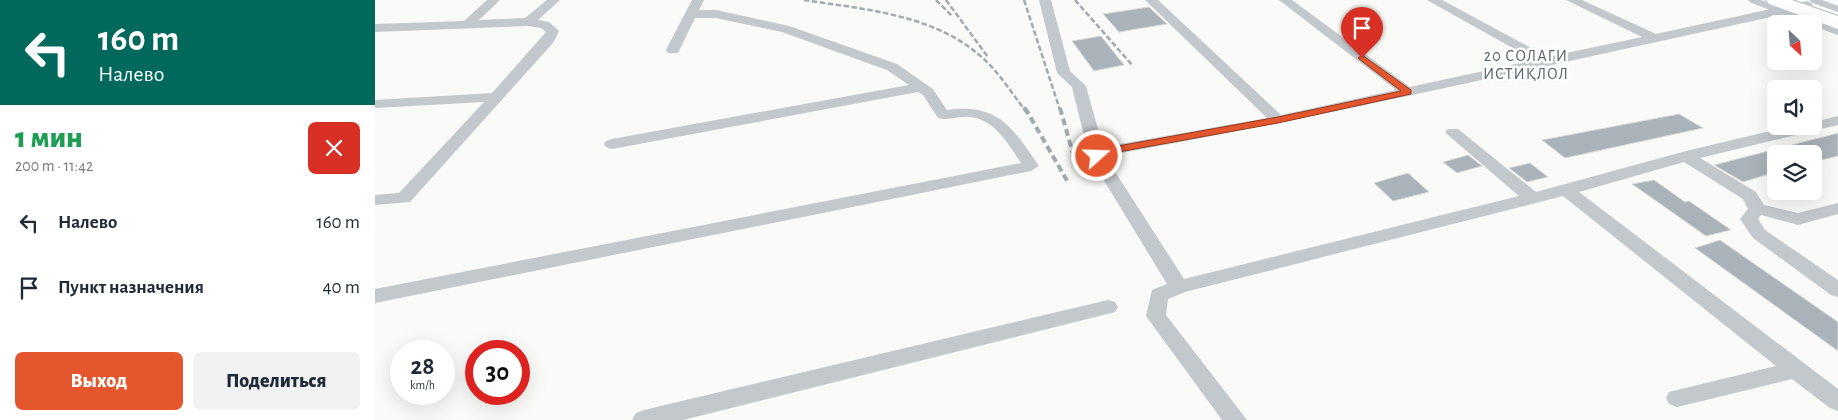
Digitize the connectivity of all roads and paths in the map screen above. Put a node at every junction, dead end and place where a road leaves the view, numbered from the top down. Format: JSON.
{"nodes":[{"id":1,"x":494,"y":0,"type":"edge"},
{"id":2,"x":554,"y":0,"type":"edge"},
{"id":3,"x":698,"y":0,"type":"edge"},
{"id":4,"x":1045,"y":0,"type":"edge"},
{"id":5,"x":1151,"y":0,"type":"edge"},
{"id":6,"x":1285,"y":0,"type":"edge"},
{"id":7,"x":1433,"y":0,"type":"edge"},
{"id":8,"x":1571,"y":0,"type":"edge"},
{"id":9,"x":1752,"y":0,"type":"edge"},
{"id":10,"x":1794,"y":4,"type":"edge"},
{"id":11,"x":1838,"y":9,"type":"edge"},
{"id":12,"x":691,"y":14,"type":"junction"},
{"id":13,"x":1838,"y":16,"type":"edge"},
{"id":14,"x":528,"y":22,"type":"junction"},
{"id":15,"x":1838,"y":23,"type":"edge"},
{"id":16,"x":468,"y":24,"type":"junction"},
{"id":17,"x":375,"y":28,"type":"edge"},
{"id":18,"x":1838,"y":32,"type":"edge"},
{"id":19,"x":1655,"y":38,"type":"junction"},
{"id":20,"x":673,"y":50,"type":"dead end"},
{"id":21,"x":1547,"y":62,"type":"junction"},
{"id":22,"x":920,"y":87,"type":"junction"},
{"id":23,"x":1408,"y":92,"type":"junction"},
{"id":24,"x":495,"y":97,"type":"junction"},
{"id":25,"x":375,"y":104,"type":"edge"},
{"id":26,"x":1278,"y":120,"type":"junction"},
{"id":27,"x":1838,"y":120,"type":"edge"},
{"id":28,"x":1822,"y":124,"type":"edge"},
{"id":29,"x":1453,"y":132,"type":"dead end"},
{"id":30,"x":1775,"y":135,"type":"edge"},
{"id":31,"x":612,"y":144,"type":"dead end"},
{"id":32,"x":1096,"y":153,"type":"junction"},
{"id":33,"x":1687,"y":156,"type":"junction"},
{"id":34,"x":1566,"y":190,"type":"junction"},
{"id":35,"x":1533,"y":199,"type":"junction"},
{"id":36,"x":375,"y":200,"type":"edge"},
{"id":37,"x":1838,"y":208,"type":"edge"},
{"id":38,"x":1757,"y":209,"type":"junction"},
{"id":39,"x":1179,"y":287,"type":"junction"},
{"id":40,"x":1838,"y":290,"type":"edge"},
{"id":41,"x":375,"y":296,"type":"edge"},
{"id":42,"x":1108,"y":307,"type":"dead end"},
{"id":43,"x":1797,"y":369,"type":"junction"},
{"id":44,"x":1677,"y":398,"type":"dead end"},
{"id":45,"x":1838,"y":402,"type":"edge"},
{"id":46,"x":644,"y":420,"type":"edge"},
{"id":47,"x":1235,"y":420,"type":"edge"}],
"edges":[{"from":1,"to":16,"type":"street"},
{"from":2,"to":14,"type":"street"},
{"from":3,"to":12,"type":"street"},
{"from":4,"to":32,"type":"street"},
{"from":5,"to":26,"type":"street"},
{"from":6,"to":23,"type":"street"},
{"from":7,"to":21,"type":"street"},
{"from":8,"to":19,"type":"street"},
{"from":9,"to":10,"type":"lane"},
{"from":10,"to":11,"type":"lane"},
{"from":10,"to":13,"type":"main road"},
{"from":10,"to":15,"type":"main road"},
{"from":10,"to":18,"type":"lane"},
{"from":10,"to":19,"type":"street"},
{"from":12,"to":20,"type":"street"},
{"from":12,"to":22,"type":"street"},
{"from":14,"to":16,"type":"street"},
{"from":14,"to":24,"type":"street"},
{"from":16,"to":17,"type":"street"},
{"from":19,"to":21,"type":"street"},
{"from":21,"to":23,"type":"street"},
{"from":22,"to":31,"type":"street"},
{"from":22,"to":41,"type":"street"},
{"from":23,"to":26,"type":"street"},
{"from":24,"to":25,"type":"street"},
{"from":24,"to":36,"type":"street"},
{"from":26,"to":32,"type":"street"},
{"from":27,"to":28,"type":"street"},
{"from":29,"to":35,"type":"street"},
{"from":30,"to":33,"type":"street"},
{"from":32,"to":39,"type":"street"},
{"from":33,"to":34,"type":"street"},
{"from":33,"to":38,"type":"street"},
{"from":34,"to":35,"type":"street"},
{"from":34,"to":43,"type":"street"},
{"from":35,"to":39,"type":"street"},
{"from":37,"to":38,"type":"street"},
{"from":38,"to":40,"type":"street"},
{"from":39,"to":47,"type":"street"},
{"from":42,"to":46,"type":"street"},
{"from":43,"to":44,"type":"street"},
{"from":43,"to":45,"type":"street"}]}
